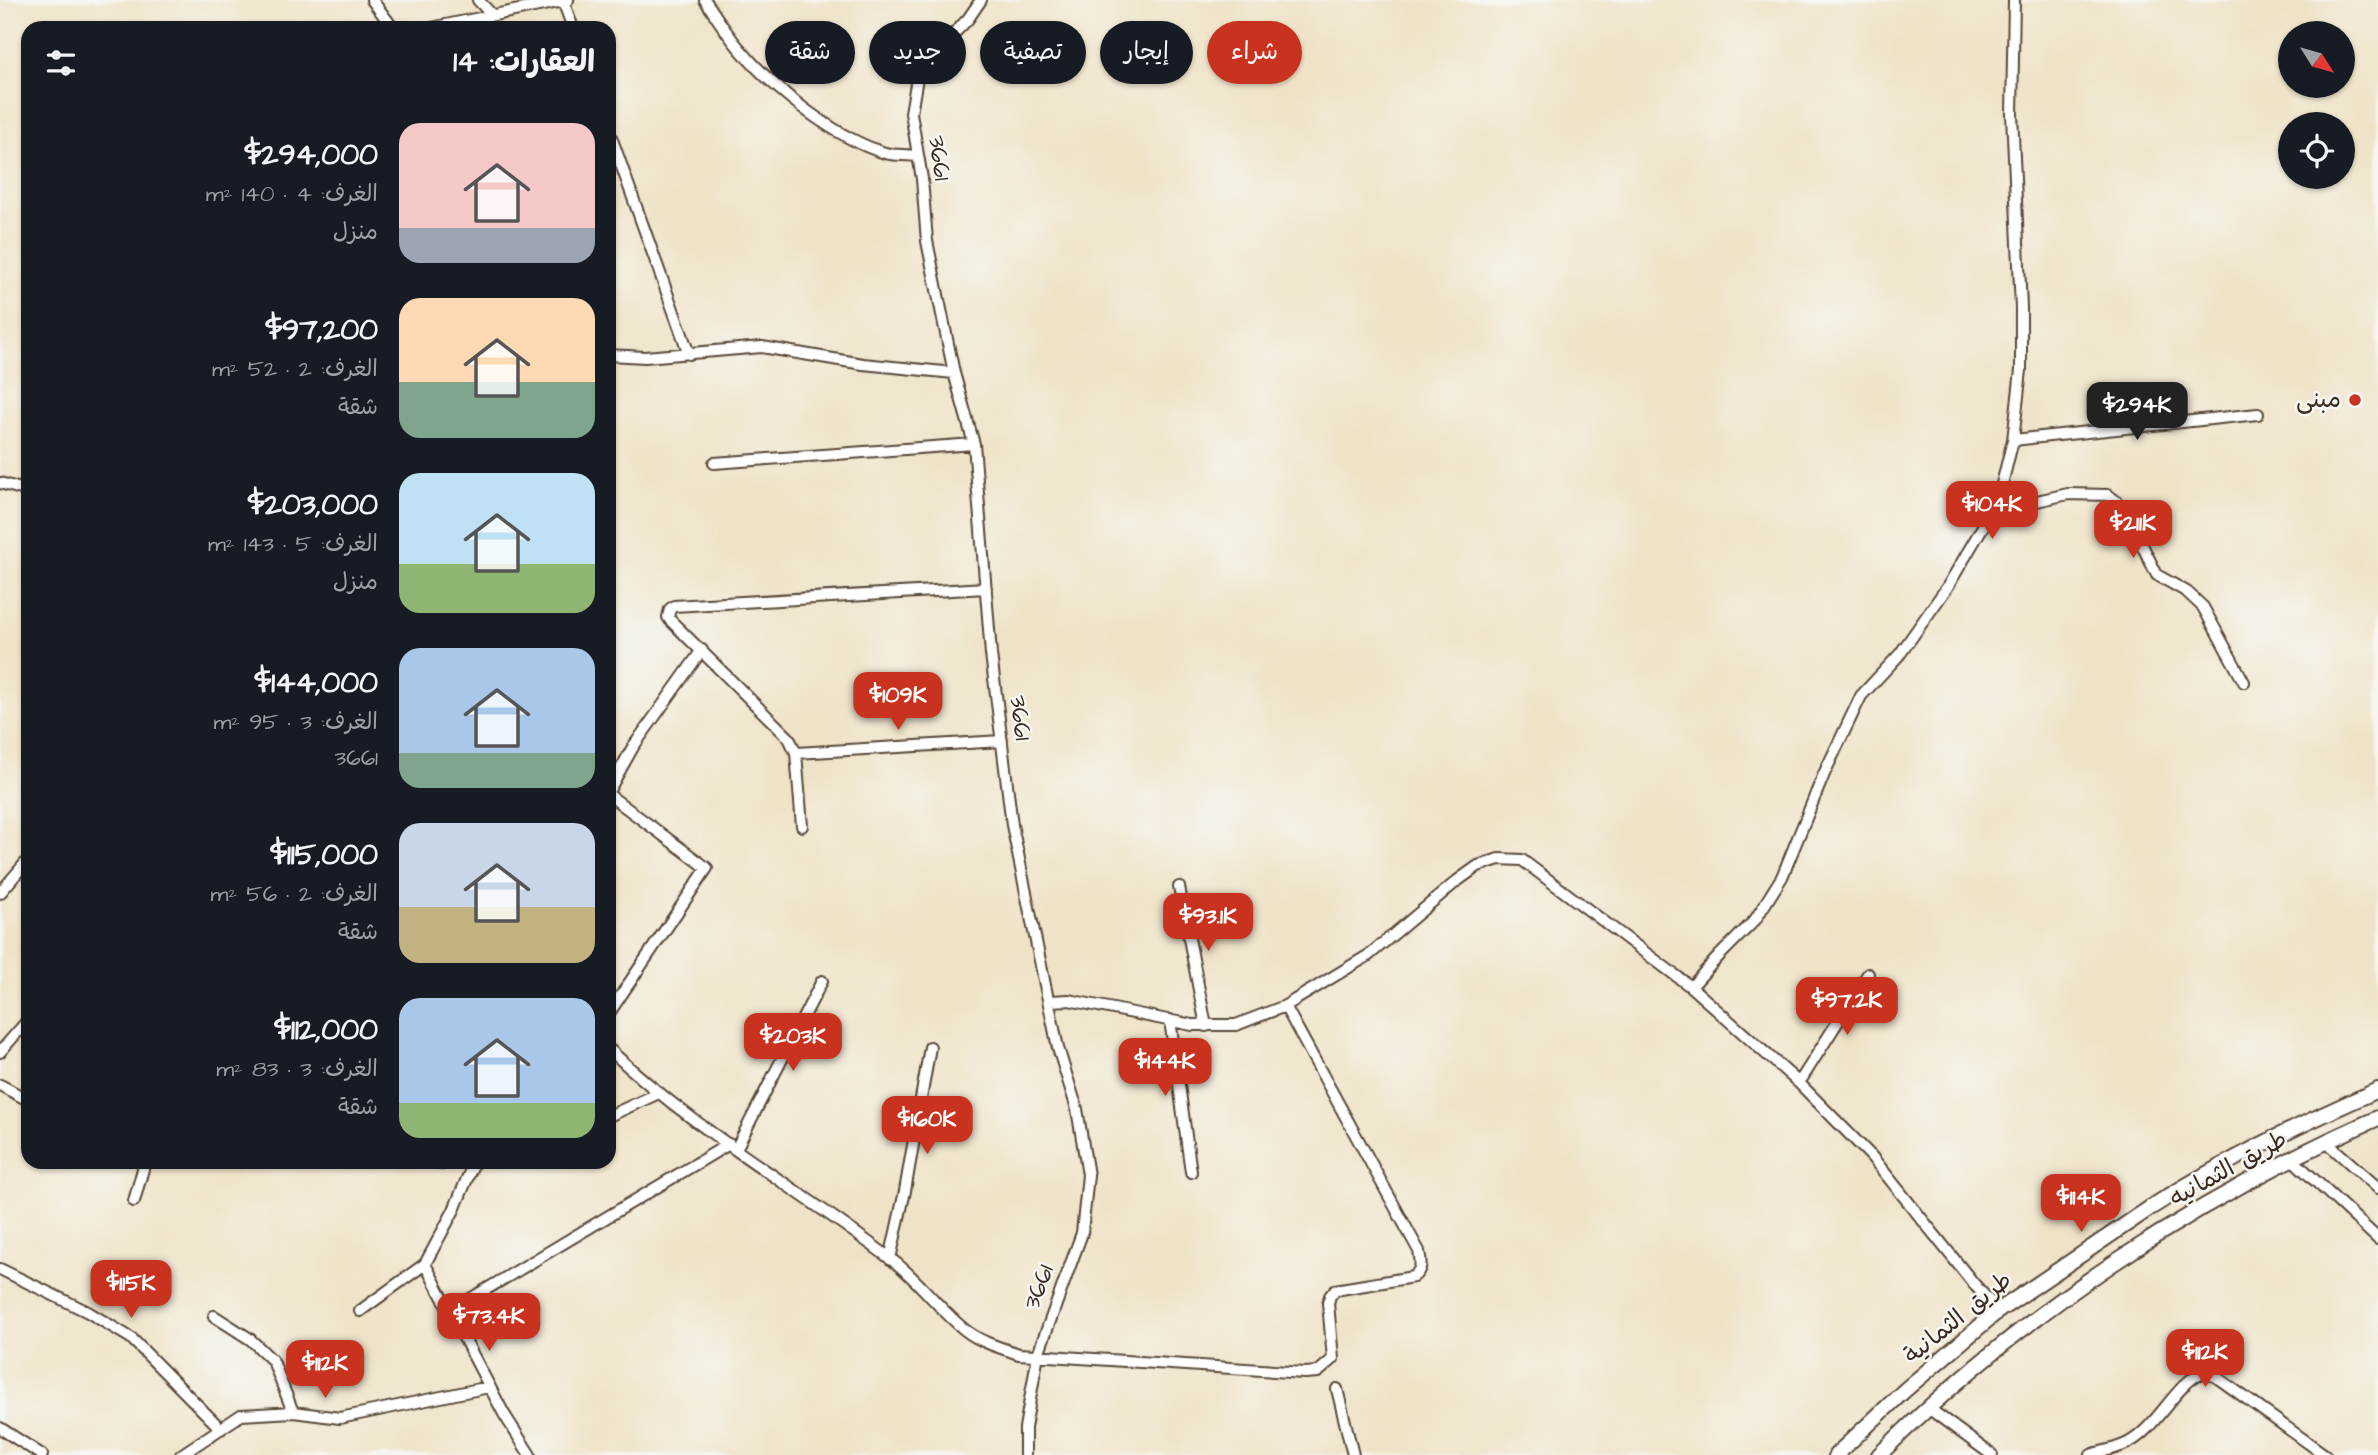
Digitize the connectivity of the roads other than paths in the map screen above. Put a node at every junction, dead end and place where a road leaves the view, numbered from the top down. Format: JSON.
{"nodes":[{"id":1,"x":372,"y":0,"type":"edge"},
{"id":2,"x":478,"y":0,"type":"edge"},
{"id":3,"x":705,"y":0,"type":"edge"},
{"id":4,"x":981,"y":0,"type":"edge"},
{"id":5,"x":2014,"y":0,"type":"edge"},
{"id":6,"x":566,"y":1,"type":"edge"},
{"id":7,"x":492,"y":15,"type":"junction"},
{"id":8,"x":388,"y":21,"type":"edge"},
{"id":9,"x":464,"y":21,"type":"edge"},
{"id":10,"x":571,"y":21,"type":"edge"},
{"id":11,"x":616,"y":151,"type":"edge"},
{"id":12,"x":917,"y":156,"type":"junction"},
{"id":13,"x":689,"y":354,"type":"junction"},
{"id":14,"x":616,"y":356,"type":"edge"},
{"id":15,"x":954,"y":373,"type":"junction"},
{"id":16,"x":2258,"y":414,"type":"dead end"},
{"id":17,"x":2013,"y":440,"type":"junction"},
{"id":18,"x":974,"y":444,"type":"junction"},
{"id":19,"x":714,"y":463,"type":"dead end"},
{"id":20,"x":0,"y":483,"type":"edge"},
{"id":21,"x":21,"y":489,"type":"edge"},
{"id":22,"x":1992,"y":511,"type":"junction"},
{"id":23,"x":986,"y":589,"type":"junction"},
{"id":24,"x":702,"y":650,"type":"junction"},
{"id":25,"x":2244,"y":682,"type":"dead end"},
{"id":26,"x":1002,"y":741,"type":"junction"},
{"id":27,"x":796,"y":753,"type":"junction"},
{"id":28,"x":616,"y":780,"type":"edge"},
{"id":29,"x":616,"y":798,"type":"edge"},
{"id":30,"x":802,"y":826,"type":"dead end"},
{"id":31,"x":21,"y":868,"type":"edge"},
{"id":32,"x":1179,"y":887,"type":"dead end"},
{"id":33,"x":0,"y":893,"type":"edge"},
{"id":34,"x":1868,"y":974,"type":"dead end"},
{"id":35,"x":821,"y":981,"type":"dead end"},
{"id":36,"x":1692,"y":987,"type":"junction"},
{"id":37,"x":1050,"y":1001,"type":"junction"},
{"id":38,"x":616,"y":1003,"type":"edge"},
{"id":39,"x":1284,"y":1006,"type":"junction"},
{"id":40,"x":1170,"y":1020,"type":"junction"},
{"id":41,"x":1206,"y":1026,"type":"junction"},
{"id":42,"x":21,"y":1028,"type":"edge"},
{"id":43,"x":929,"y":1047,"type":"dead end"},
{"id":44,"x":0,"y":1052,"type":"edge"},
{"id":45,"x":616,"y":1055,"type":"edge"},
{"id":46,"x":1799,"y":1083,"type":"junction"},
{"id":47,"x":0,"y":1084,"type":"edge"},
{"id":48,"x":2378,"y":1090,"type":"edge"},
{"id":49,"x":659,"y":1093,"type":"junction"},
{"id":50,"x":21,"y":1096,"type":"edge"},
{"id":51,"x":616,"y":1113,"type":"edge"},
{"id":52,"x":2378,"y":1118,"type":"edge"},
{"id":53,"x":2325,"y":1141,"type":"junction"},
{"id":54,"x":732,"y":1147,"type":"junction"},
{"id":55,"x":2292,"y":1159,"type":"junction"},
{"id":56,"x":143,"y":1169,"type":"edge"},
{"id":57,"x":471,"y":1169,"type":"edge"},
{"id":58,"x":1191,"y":1172,"type":"dead end"},
{"id":59,"x":2378,"y":1188,"type":"edge"},
{"id":60,"x":134,"y":1201,"type":"dead end"},
{"id":61,"x":2378,"y":1239,"type":"edge"},
{"id":62,"x":890,"y":1259,"type":"junction"},
{"id":63,"x":425,"y":1264,"type":"junction"},
{"id":64,"x":0,"y":1269,"type":"edge"},
{"id":65,"x":360,"y":1311,"type":"dead end"},
{"id":66,"x":450,"y":1311,"type":"junction"},
{"id":67,"x":1998,"y":1311,"type":"junction"},
{"id":68,"x":214,"y":1316,"type":"dead end"},
{"id":69,"x":1038,"y":1354,"type":"junction"},
{"id":70,"x":489,"y":1387,"type":"junction"},
{"id":71,"x":1337,"y":1389,"type":"dead end"},
{"id":72,"x":1927,"y":1407,"type":"junction"},
{"id":73,"x":293,"y":1412,"type":"junction"},
{"id":74,"x":0,"y":1428,"type":"edge"},
{"id":75,"x":220,"y":1429,"type":"junction"},
{"id":76,"x":42,"y":1455,"type":"edge"},
{"id":77,"x":181,"y":1455,"type":"edge"},
{"id":78,"x":530,"y":1455,"type":"edge"},
{"id":79,"x":1025,"y":1455,"type":"edge"},
{"id":80,"x":1353,"y":1455,"type":"edge"},
{"id":81,"x":1836,"y":1455,"type":"edge"},
{"id":82,"x":1879,"y":1455,"type":"edge"},
{"id":83,"x":1992,"y":1455,"type":"edge"},
{"id":84,"x":2091,"y":1455,"type":"edge"},
{"id":85,"x":2325,"y":1455,"type":"edge"}],
"edges":[{"from":1,"to":8,"type":"street"},
{"from":2,"to":7,"type":"street"},
{"from":3,"to":12,"type":"street"},
{"from":4,"to":12,"type":"street","name":"3661"},
{"from":5,"to":17,"type":"street"},
{"from":6,"to":7,"type":"street"},
{"from":6,"to":10,"type":"street"},
{"from":7,"to":9,"type":"street"},
{"from":11,"to":13,"type":"street"},
{"from":12,"to":15,"type":"street","name":"3661"},
{"from":13,"to":14,"type":"street"},
{"from":13,"to":15,"type":"street"},
{"from":15,"to":18,"type":"street","name":"3661"},
{"from":16,"to":17,"type":"street"},
{"from":17,"to":22,"type":"street"},
{"from":18,"to":19,"type":"street"},
{"from":18,"to":23,"type":"street","name":"3661"},
{"from":20,"to":21,"type":"street"},
{"from":22,"to":25,"type":"street"},
{"from":22,"to":36,"type":"street"},
{"from":23,"to":24,"type":"street"},
{"from":23,"to":26,"type":"street","name":"3661"},
{"from":24,"to":27,"type":"street"},
{"from":24,"to":28,"type":"street"},
{"from":26,"to":27,"type":"street"},
{"from":26,"to":37,"type":"street","name":"3661"},
{"from":27,"to":30,"type":"street"},
{"from":29,"to":38,"type":"street"},
{"from":31,"to":33,"type":"street"},
{"from":32,"to":41,"type":"street"},
{"from":34,"to":46,"type":"street"},
{"from":35,"to":54,"type":"street"},
{"from":36,"to":39,"type":"street"},
{"from":36,"to":46,"type":"street"},
{"from":37,"to":40,"type":"street"},
{"from":37,"to":69,"type":"street","name":"3661"},
{"from":39,"to":41,"type":"street"},
{"from":39,"to":69,"type":"street"},
{"from":40,"to":41,"type":"street"},
{"from":40,"to":58,"type":"street"},
{"from":42,"to":44,"type":"street"},
{"from":43,"to":62,"type":"street"},
{"from":45,"to":49,"type":"street"},
{"from":46,"to":67,"type":"street"},
{"from":47,"to":50,"type":"street"},
{"from":48,"to":67,"type":"street","name":"طريق الثمانية"},
{"from":49,"to":51,"type":"street"},
{"from":49,"to":54,"type":"street"},
{"from":52,"to":53,"type":"street","name":"طريق الثمانيه"},
{"from":53,"to":55,"type":"street","name":"طريق الثمانيه"},
{"from":53,"to":59,"type":"street"},
{"from":54,"to":62,"type":"street"},
{"from":54,"to":66,"type":"street"},
{"from":55,"to":61,"type":"street"},
{"from":55,"to":72,"type":"street","name":"طريق الثمانيه"},
{"from":56,"to":60,"type":"street"},
{"from":57,"to":63,"type":"street"},
{"from":62,"to":69,"type":"street"},
{"from":63,"to":65,"type":"street"},
{"from":63,"to":66,"type":"street"},
{"from":64,"to":75,"type":"street"},
{"from":66,"to":70,"type":"street"},
{"from":67,"to":81,"type":"street","name":"طريق الثمانية"},
{"from":68,"to":73,"type":"street"},
{"from":69,"to":79,"type":"street","name":"3661"},
{"from":70,"to":73,"type":"street"},
{"from":70,"to":78,"type":"street"},
{"from":71,"to":80,"type":"street"},
{"from":72,"to":82,"type":"street","name":"طريق الثمانيه"},
{"from":72,"to":83,"type":"street"},
{"from":73,"to":75,"type":"street"},
{"from":74,"to":76,"type":"street"},
{"from":75,"to":77,"type":"street"},
{"from":84,"to":85,"type":"street"}]}
